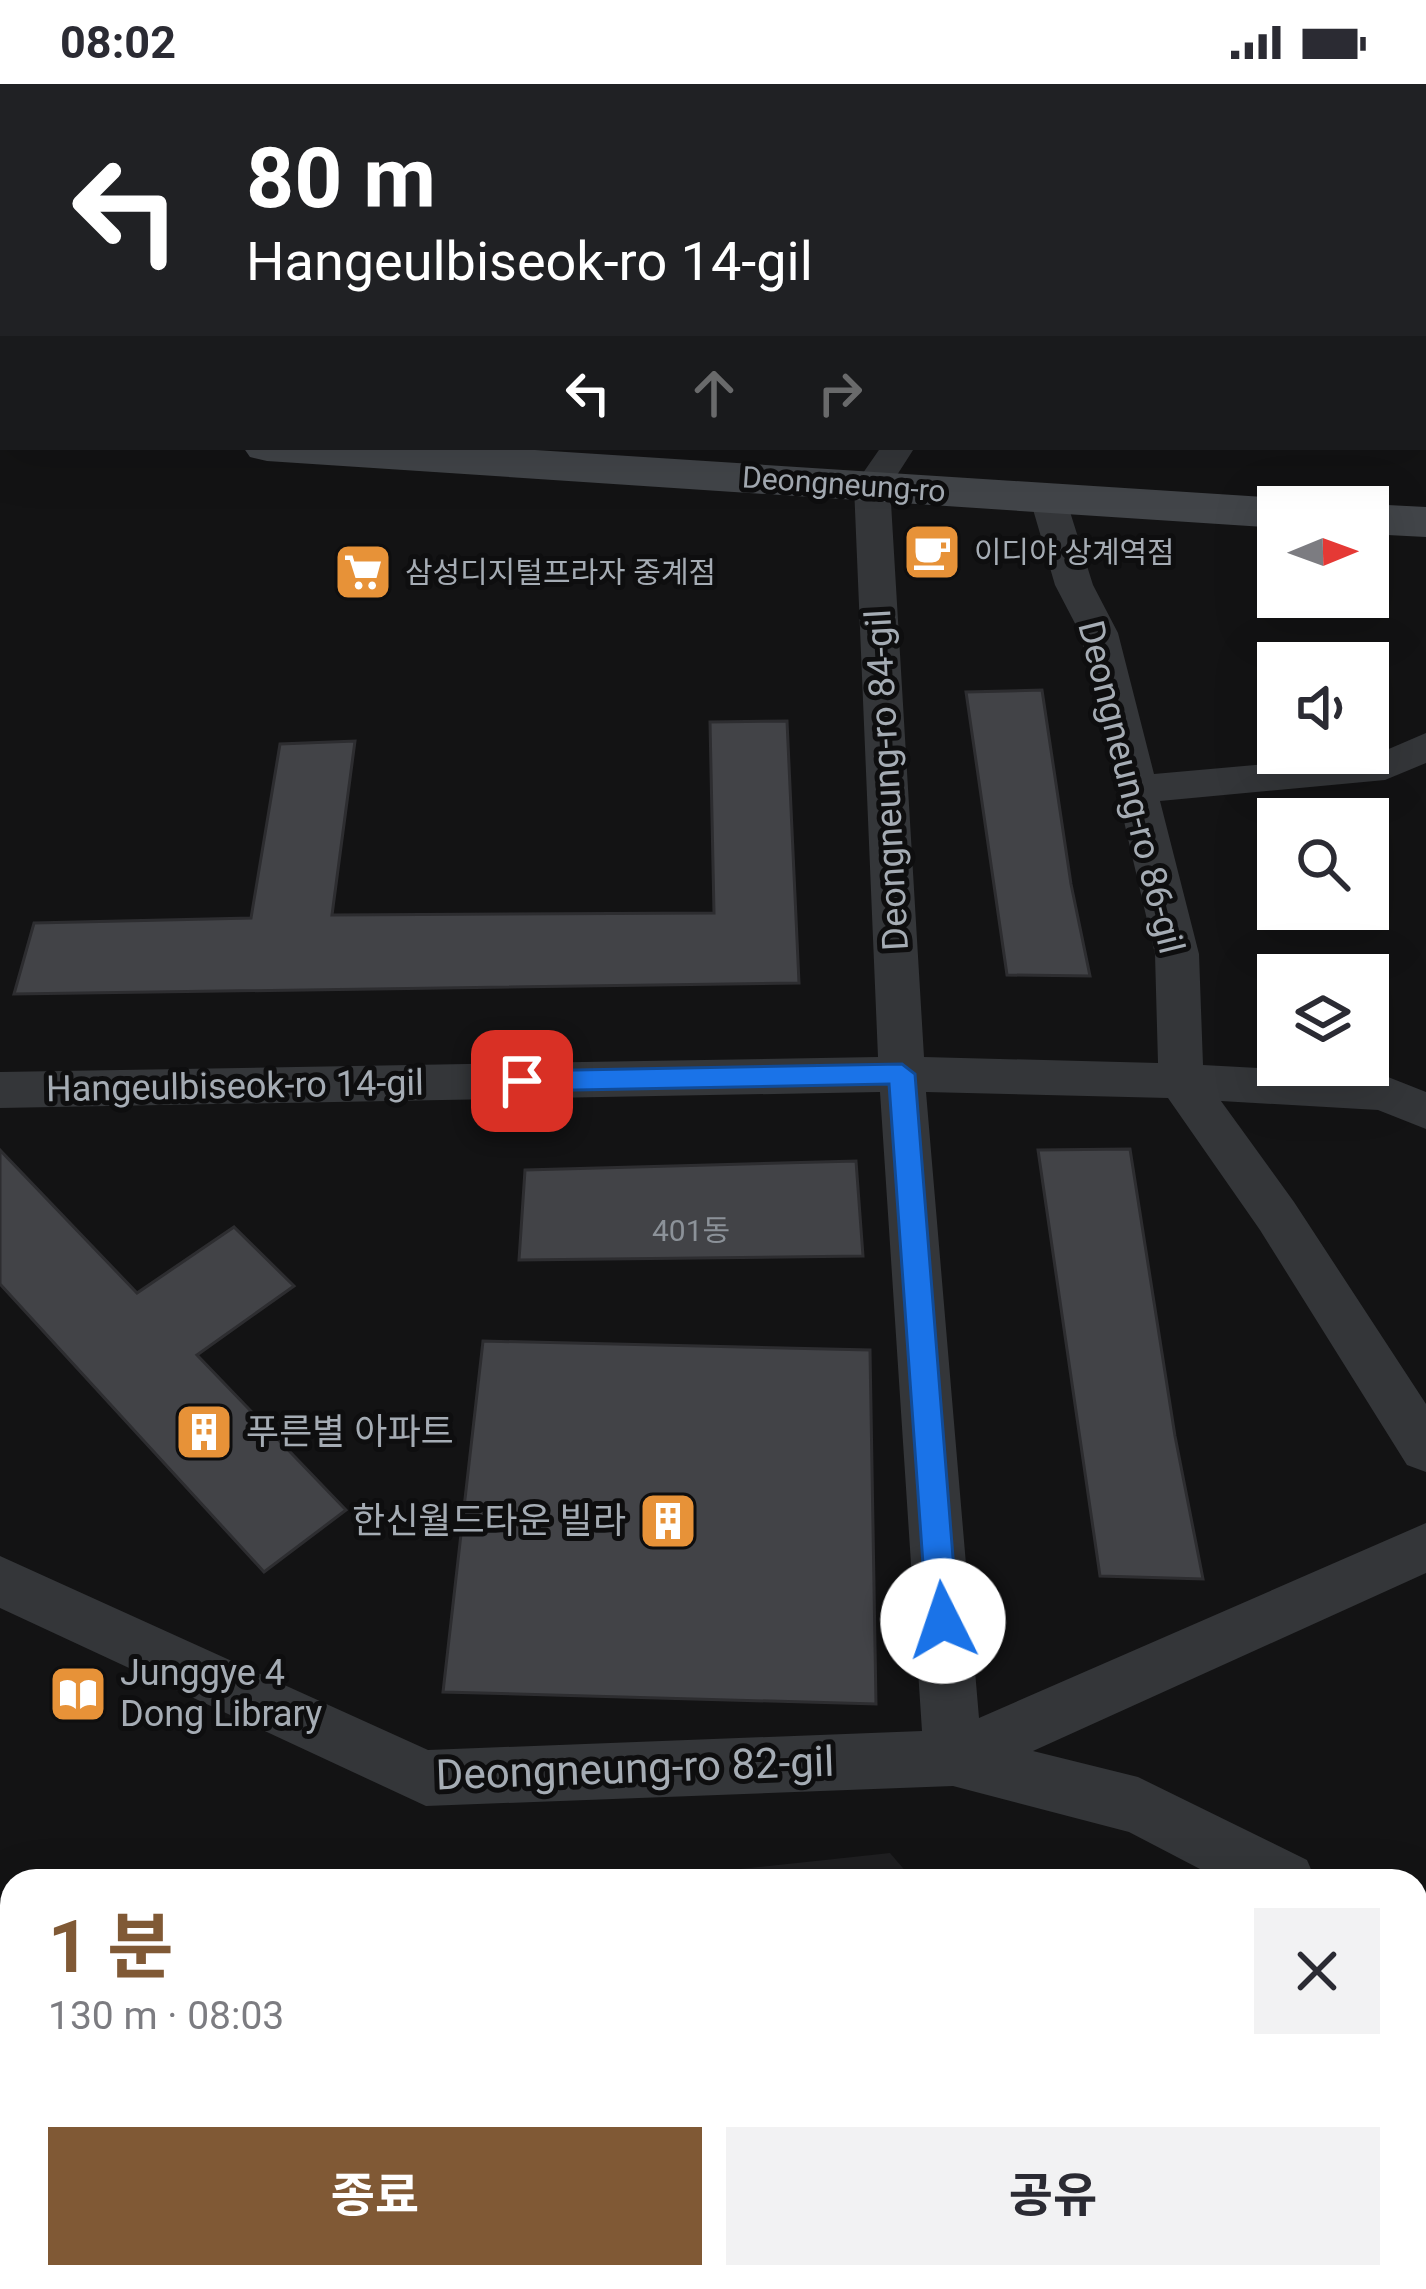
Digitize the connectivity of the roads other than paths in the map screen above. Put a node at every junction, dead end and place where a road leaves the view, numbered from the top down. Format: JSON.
{"nodes":[{"id":1,"x":365,"y":450,"type":"edge"},
{"id":2,"x":885,"y":466,"type":"edge"},
{"id":3,"x":1048,"y":499,"type":"junction"},
{"id":4,"x":1257,"y":512,"type":"edge"},
{"id":5,"x":1389,"y":520,"type":"edge"},
{"id":6,"x":1426,"y":522,"type":"edge"},
{"id":7,"x":1426,"y":746,"type":"edge"},
{"id":8,"x":1137,"y":789,"type":"junction"},
{"id":9,"x":902,"y":1074,"type":"junction"},
{"id":10,"x":1181,"y":1081,"type":"junction"},
{"id":11,"x":0,"y":1090,"type":"edge"},
{"id":12,"x":1426,"y":1111,"type":"edge"},
{"id":13,"x":1426,"y":1449,"type":"edge"},
{"id":14,"x":1426,"y":1547,"type":"edge"},
{"id":15,"x":0,"y":1581,"type":"edge"},
{"id":16,"x":953,"y":1758,"type":"junction"},
{"id":17,"x":1262,"y":1869,"type":"edge"}],
"edges":[{"from":1,"to":2,"type":"main road","name":"Deongneung-ro"},
{"from":2,"to":3,"type":"main road","name":"Deongneung-ro"},
{"from":2,"to":9,"type":"street","name":"Deongneung-ro 84-gil"},
{"from":3,"to":4,"type":"main road","name":"Deongneung-ro"},
{"from":3,"to":8,"type":"street","name":"Deongneung-ro 86-gil"},
{"from":5,"to":6,"type":"main road"},
{"from":7,"to":8,"type":"street"},
{"from":8,"to":10,"type":"street","name":"Deongneung-ro 86-gil"},
{"from":9,"to":10,"type":"street"},
{"from":9,"to":11,"type":"street","name":"Hangeulbiseok-ro 14-gil"},
{"from":9,"to":16,"type":"street","name":"Deongneung-ro 84-gil"},
{"from":10,"to":12,"type":"street"},
{"from":10,"to":13,"type":"street"},
{"from":14,"to":16,"type":"street","name":"Deongneung-ro 82-gil"},
{"from":15,"to":16,"type":"street","name":"Deongneung-ro 82-gil"},
{"from":16,"to":17,"type":"street","name":"Deongneung-ro 82-gil"}]}
